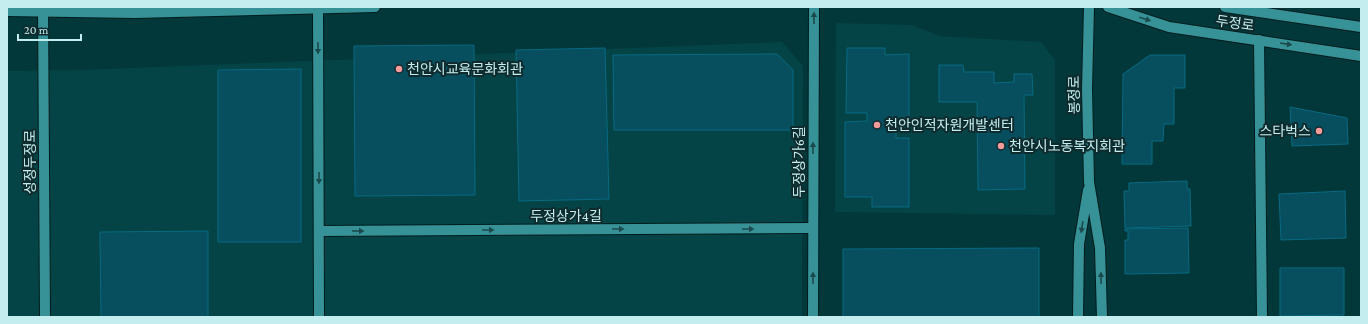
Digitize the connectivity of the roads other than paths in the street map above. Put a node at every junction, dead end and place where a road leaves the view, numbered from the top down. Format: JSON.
{"nodes":[{"id":1,"x":375,"y":7,"type":"edge"},
{"id":2,"x":814,"y":7,"type":"edge"},
{"id":3,"x":1088,"y":7,"type":"edge"},
{"id":4,"x":1108,"y":7,"type":"edge"},
{"id":5,"x":1225,"y":7,"type":"edge"},
{"id":6,"x":43,"y":9,"type":"edge"},
{"id":7,"x":318,"y":9,"type":"junction"},
{"id":8,"x":7,"y":11,"type":"edge"},
{"id":9,"x":1361,"y":27,"type":"edge"},
{"id":10,"x":1259,"y":40,"type":"junction"},
{"id":11,"x":1361,"y":56,"type":"edge"},
{"id":12,"x":1089,"y":182,"type":"junction"},
{"id":13,"x":813,"y":228,"type":"junction"},
{"id":14,"x":319,"y":231,"type":"junction"},
{"id":15,"x":46,"y":317,"type":"edge"},
{"id":16,"x":319,"y":317,"type":"edge"},
{"id":17,"x":813,"y":317,"type":"edge"},
{"id":18,"x":1078,"y":317,"type":"edge"},
{"id":19,"x":1102,"y":317,"type":"edge"},
{"id":20,"x":1262,"y":317,"type":"edge"}],
"edges":[{"from":1,"to":7,"type":"street"},
{"from":13,"to":2,"type":"street","name":"두정상가6길","one_way":true},
{"from":3,"to":12,"type":"street","name":"봉정로"},
{"from":4,"to":10,"type":"street","name":"두정로","one_way":true},
{"from":5,"to":9,"type":"street","name":"두정로"},
{"from":6,"to":7,"type":"street"},
{"from":6,"to":8,"type":"street"},
{"from":6,"to":15,"type":"street","name":"성정두정로"},
{"from":7,"to":14,"type":"street","one_way":true},
{"from":10,"to":11,"type":"street","name":"두정로","one_way":true},
{"from":10,"to":20,"type":"street"},
{"from":12,"to":18,"type":"street","name":"봉정로","one_way":true},
{"from":19,"to":12,"type":"street","name":"봉정로","one_way":true},
{"from":14,"to":13,"type":"street","name":"두정상가4길","one_way":true},
{"from":17,"to":13,"type":"street","name":"두정상가6길","one_way":true},
{"from":14,"to":16,"type":"street"}]}
